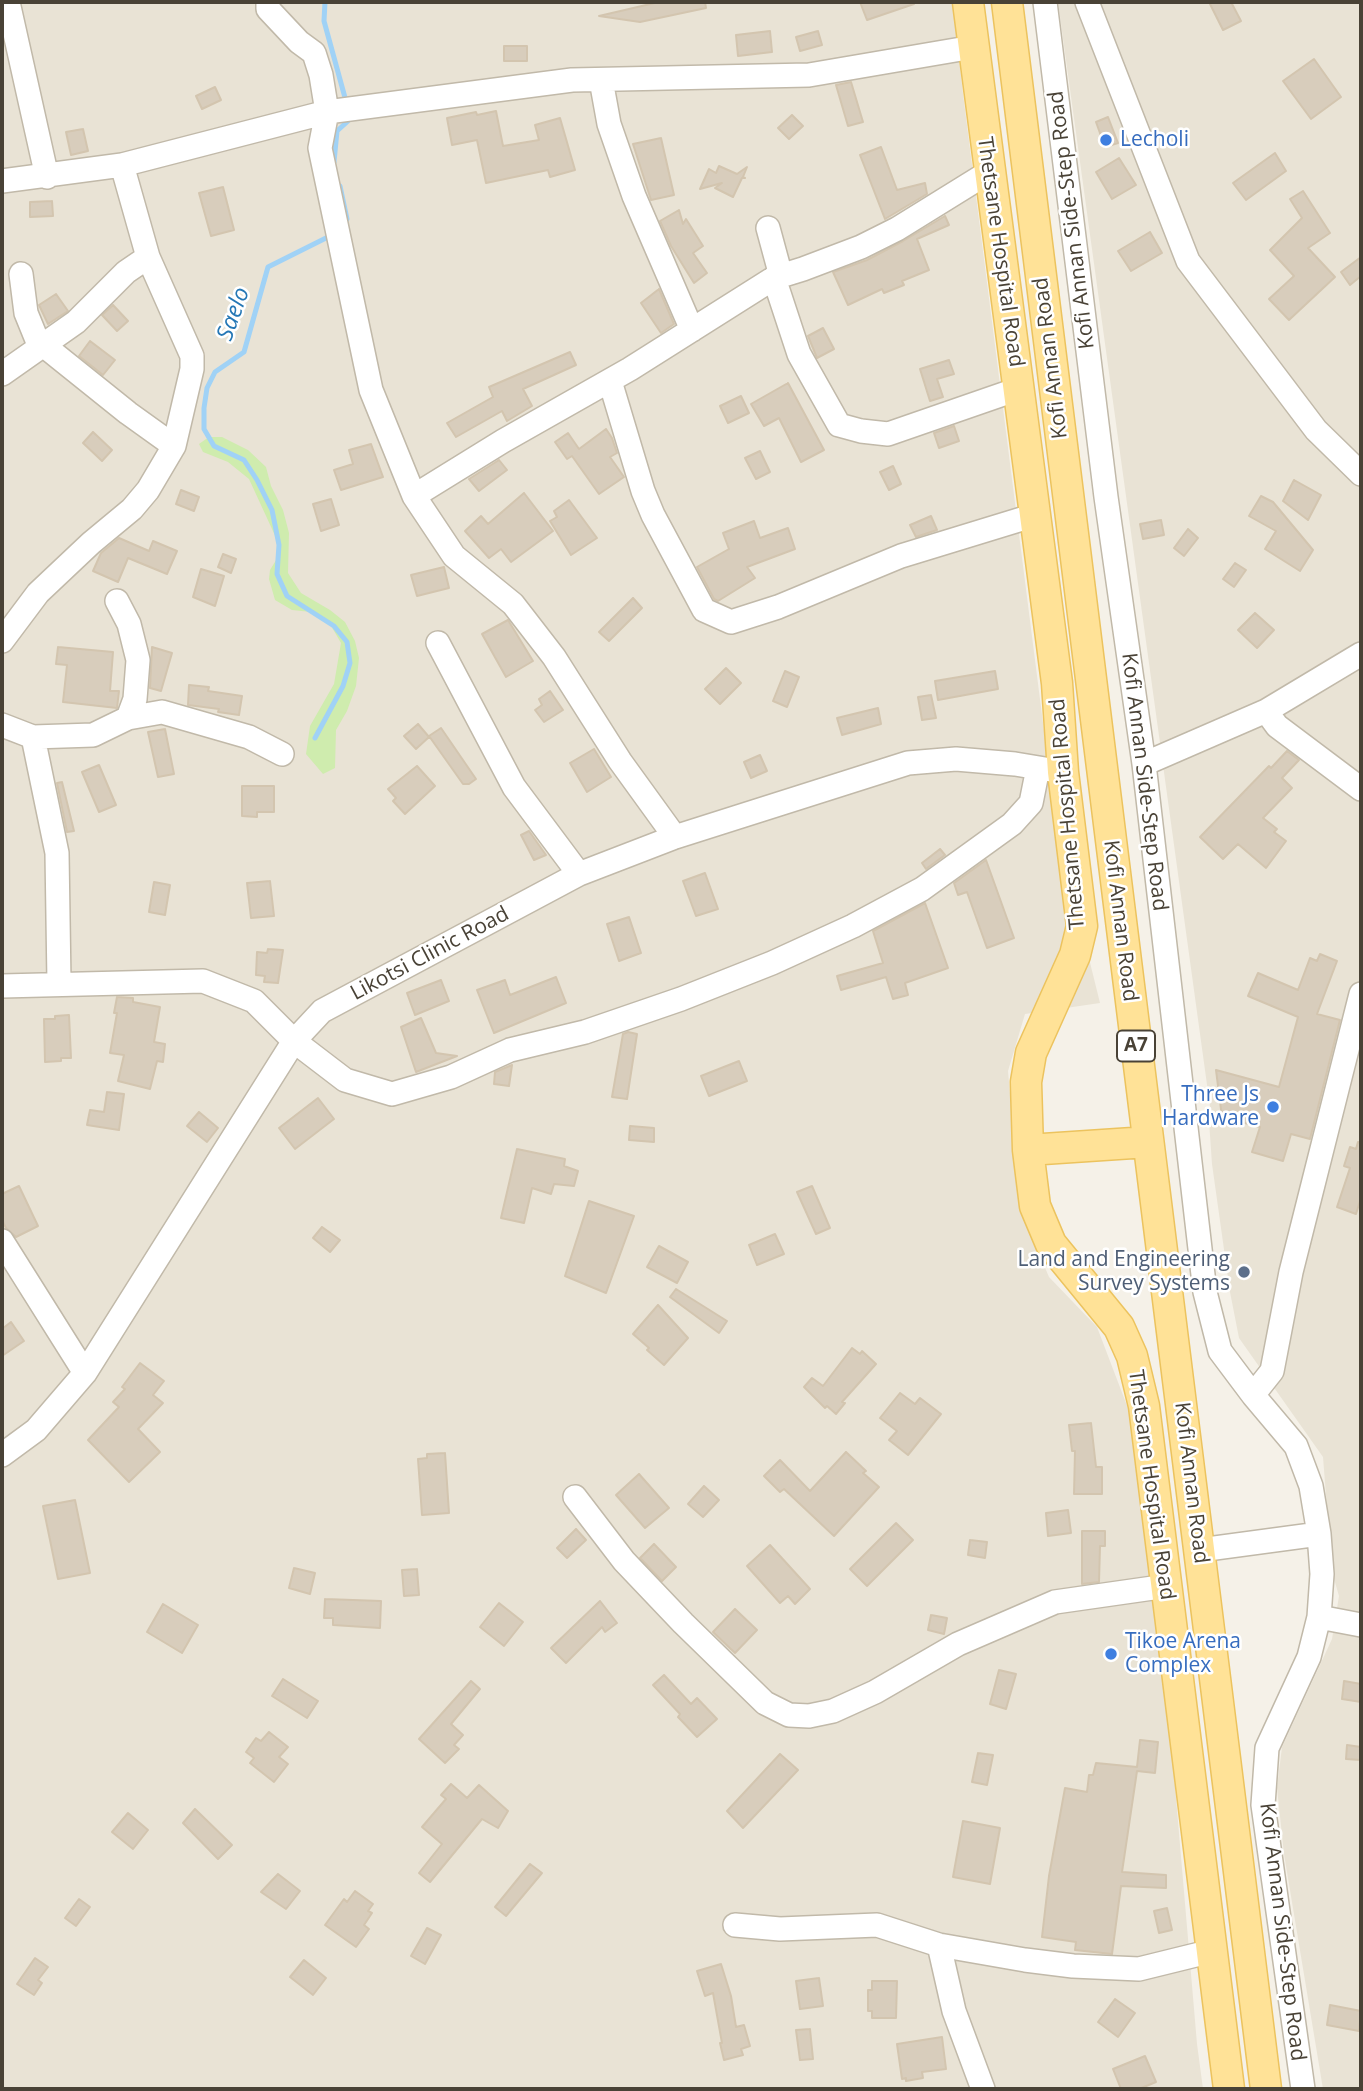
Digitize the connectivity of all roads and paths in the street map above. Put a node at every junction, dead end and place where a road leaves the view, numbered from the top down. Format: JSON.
{"nodes":[{"id":1,"x":8,"y":2,"type":"edge"},
{"id":2,"x":268,"y":2,"type":"edge"},
{"id":3,"x":968,"y":2,"type":"edge"},
{"id":4,"x":1007,"y":2,"type":"edge"},
{"id":5,"x":1045,"y":2,"type":"edge"},
{"id":6,"x":1087,"y":2,"type":"edge"},
{"id":7,"x":973,"y":47,"type":"junction"},
{"id":8,"x":601,"y":80,"type":"junction"},
{"id":9,"x":327,"y":112,"type":"junction"},
{"id":10,"x":122,"y":165,"type":"junction"},
{"id":11,"x":989,"y":172,"type":"junction"},
{"id":12,"x":47,"y":177,"type":"junction"},
{"id":13,"x":2,"y":181,"type":"edge"},
{"id":14,"x":768,"y":228,"type":"dead end"},
{"id":15,"x":148,"y":257,"type":"junction"},
{"id":16,"x":21,"y":274,"type":"dead end"},
{"id":17,"x":777,"y":277,"type":"junction"},
{"id":18,"x":692,"y":330,"type":"junction"},
{"id":19,"x":44,"y":345,"type":"junction"},
{"id":20,"x":2,"y":374,"type":"edge"},
{"id":21,"x":610,"y":381,"type":"junction"},
{"id":22,"x":1018,"y":389,"type":"junction"},
{"id":23,"x":174,"y":446,"type":"junction"},
{"id":24,"x":1361,"y":474,"type":"edge"},
{"id":25,"x":414,"y":496,"type":"junction"},
{"id":26,"x":1035,"y":515,"type":"junction"},
{"id":27,"x":117,"y":601,"type":"dead end"},
{"id":28,"x":2,"y":640,"type":"edge"},
{"id":29,"x":438,"y":643,"type":"dead end"},
{"id":30,"x":1361,"y":654,"type":"edge"},
{"id":31,"x":1266,"y":710,"type":"junction"},
{"id":32,"x":128,"y":718,"type":"junction"},
{"id":33,"x":2,"y":725,"type":"edge"},
{"id":34,"x":33,"y":737,"type":"junction"},
{"id":35,"x":282,"y":754,"type":"dead end"},
{"id":36,"x":1144,"y":764,"type":"junction"},
{"id":37,"x":1050,"y":770,"type":"junction"},
{"id":38,"x":1361,"y":789,"type":"edge"},
{"id":39,"x":675,"y":837,"type":"junction"},
{"id":40,"x":579,"y":874,"type":"junction"},
{"id":41,"x":59,"y":983,"type":"junction"},
{"id":42,"x":2,"y":986,"type":"edge"},
{"id":43,"x":1361,"y":994,"type":"edge"},
{"id":44,"x":294,"y":1041,"type":"junction"},
{"id":45,"x":1147,"y":1142,"type":"junction"},
{"id":46,"x":1028,"y":1150,"type":"junction"},
{"id":47,"x":2,"y":1241,"type":"edge"},
{"id":48,"x":85,"y":1373,"type":"junction"},
{"id":49,"x":1253,"y":1395,"type":"junction"},
{"id":50,"x":2,"y":1455,"type":"edge"},
{"id":51,"x":575,"y":1497,"type":"dead end"},
{"id":52,"x":1319,"y":1534,"type":"junction"},
{"id":53,"x":1200,"y":1550,"type":"junction"},
{"id":54,"x":1167,"y":1586,"type":"junction"},
{"id":55,"x":1319,"y":1617,"type":"junction"},
{"id":56,"x":1361,"y":1625,"type":"edge"},
{"id":57,"x":735,"y":1925,"type":"dead end"},
{"id":58,"x":939,"y":1945,"type":"junction"},
{"id":59,"x":1212,"y":1951,"type":"junction"},
{"id":60,"x":983,"y":2089,"type":"edge"},
{"id":61,"x":1229,"y":2089,"type":"edge"},
{"id":62,"x":1266,"y":2089,"type":"edge"},
{"id":63,"x":1303,"y":2089,"type":"edge"}],
"edges":[{"from":1,"to":12,"type":"street"},
{"from":2,"to":9,"type":"street"},
{"from":3,"to":7,"type":"main road","name":"Thetsane Hospital Road"},
{"from":4,"to":45,"type":"main road","name":"Kofi Annan Road","number":"A7"},
{"from":5,"to":36,"type":"street","name":"Kofi Annan Side-Step Road"},
{"from":6,"to":24,"type":"street"},
{"from":7,"to":8,"type":"street"},
{"from":7,"to":11,"type":"main road","name":"Thetsane Hospital Road"},
{"from":8,"to":9,"type":"street"},
{"from":8,"to":18,"type":"street"},
{"from":9,"to":10,"type":"street"},
{"from":9,"to":25,"type":"street"},
{"from":10,"to":12,"type":"street"},
{"from":10,"to":15,"type":"street"},
{"from":11,"to":17,"type":"street"},
{"from":11,"to":22,"type":"main road","name":"Thetsane Hospital Road"},
{"from":12,"to":13,"type":"street"},
{"from":14,"to":17,"type":"street"},
{"from":15,"to":19,"type":"street"},
{"from":15,"to":23,"type":"street"},
{"from":16,"to":19,"type":"street"},
{"from":17,"to":18,"type":"street"},
{"from":17,"to":22,"type":"street"},
{"from":18,"to":21,"type":"street"},
{"from":19,"to":20,"type":"street"},
{"from":19,"to":23,"type":"street"},
{"from":21,"to":25,"type":"street"},
{"from":21,"to":26,"type":"street"},
{"from":22,"to":26,"type":"main road","name":"Thetsane Hospital Road"},
{"from":23,"to":28,"type":"street"},
{"from":25,"to":39,"type":"street"},
{"from":26,"to":37,"type":"main road","name":"Thetsane Hospital Road"},
{"from":27,"to":32,"type":"street"},
{"from":29,"to":40,"type":"street"},
{"from":30,"to":31,"type":"street"},
{"from":31,"to":36,"type":"street"},
{"from":31,"to":38,"type":"street"},
{"from":32,"to":34,"type":"street"},
{"from":32,"to":35,"type":"street"},
{"from":33,"to":34,"type":"street"},
{"from":34,"to":41,"type":"street"},
{"from":36,"to":49,"type":"street","name":"Kofi Annan Side-Step Road"},
{"from":37,"to":39,"type":"street","name":"Likotsi Clinic Road"},
{"from":37,"to":44,"type":"street"},
{"from":37,"to":46,"type":"main road","name":"Thetsane Hospital Road"},
{"from":39,"to":40,"type":"street","name":"Likotsi Clinic Road"},
{"from":40,"to":44,"type":"street","name":"Likotsi Clinic Road"},
{"from":41,"to":42,"type":"street"},
{"from":41,"to":44,"type":"street"},
{"from":43,"to":49,"type":"street"},
{"from":44,"to":48,"type":"street","name":"Likotsi Clinic Road"},
{"from":45,"to":46,"type":"main road"},
{"from":45,"to":53,"type":"main road","name":"Kofi Annan Road","number":"A7"},
{"from":46,"to":54,"type":"main road","name":"Thetsane Hospital Road"},
{"from":47,"to":48,"type":"street"},
{"from":48,"to":50,"type":"street","name":"Likotsi Clinic Road"},
{"from":49,"to":52,"type":"street","name":"Kofi Annan Side-Step Road"},
{"from":51,"to":54,"type":"street"},
{"from":52,"to":53,"type":"street"},
{"from":52,"to":55,"type":"street","name":"Kofi Annan Side-Step Road"},
{"from":53,"to":62,"type":"main road","name":"Kofi Annan Road","number":"A7"},
{"from":54,"to":59,"type":"main road","name":"Thetsane Hospital Road"},
{"from":55,"to":56,"type":"street"},
{"from":55,"to":63,"type":"street","name":"Kofi Annan Side-Step Road"},
{"from":57,"to":58,"type":"street"},
{"from":58,"to":59,"type":"street"},
{"from":58,"to":60,"type":"street"},
{"from":59,"to":61,"type":"main road","name":"Thetsane Hospital Road"}]}
